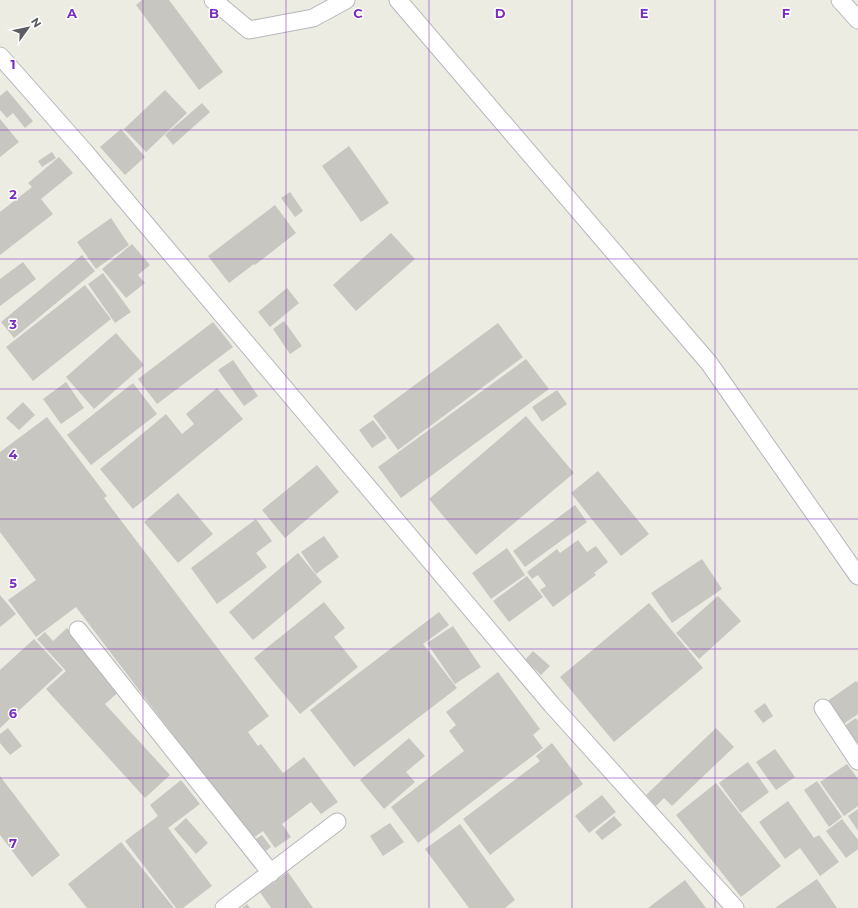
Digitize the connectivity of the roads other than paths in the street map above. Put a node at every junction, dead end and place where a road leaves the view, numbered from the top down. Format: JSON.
{"nodes":[{"id":1,"x":213,"y":0,"type":"edge"},
{"id":2,"x":346,"y":0,"type":"edge"},
{"id":3,"x":398,"y":0,"type":"edge"},
{"id":4,"x":840,"y":0,"type":"edge"},
{"id":5,"x":858,"y":20,"type":"edge"},
{"id":6,"x":0,"y":56,"type":"edge"},
{"id":7,"x":858,"y":576,"type":"edge"},
{"id":8,"x":78,"y":630,"type":"dead end"},
{"id":9,"x":823,"y":708,"type":"dead end"},
{"id":10,"x":858,"y":761,"type":"edge"},
{"id":11,"x":337,"y":822,"type":"dead end"},
{"id":12,"x":271,"y":873,"type":"junction"},
{"id":13,"x":224,"y":908,"type":"edge"},
{"id":14,"x":734,"y":908,"type":"edge"}],
"edges":[{"from":1,"to":2,"type":"street"},
{"from":3,"to":7,"type":"street"},
{"from":4,"to":5,"type":"street"},
{"from":6,"to":14,"type":"street"},
{"from":8,"to":12,"type":"street"},
{"from":9,"to":10,"type":"street"},
{"from":11,"to":12,"type":"street"},
{"from":12,"to":13,"type":"street"}]}
